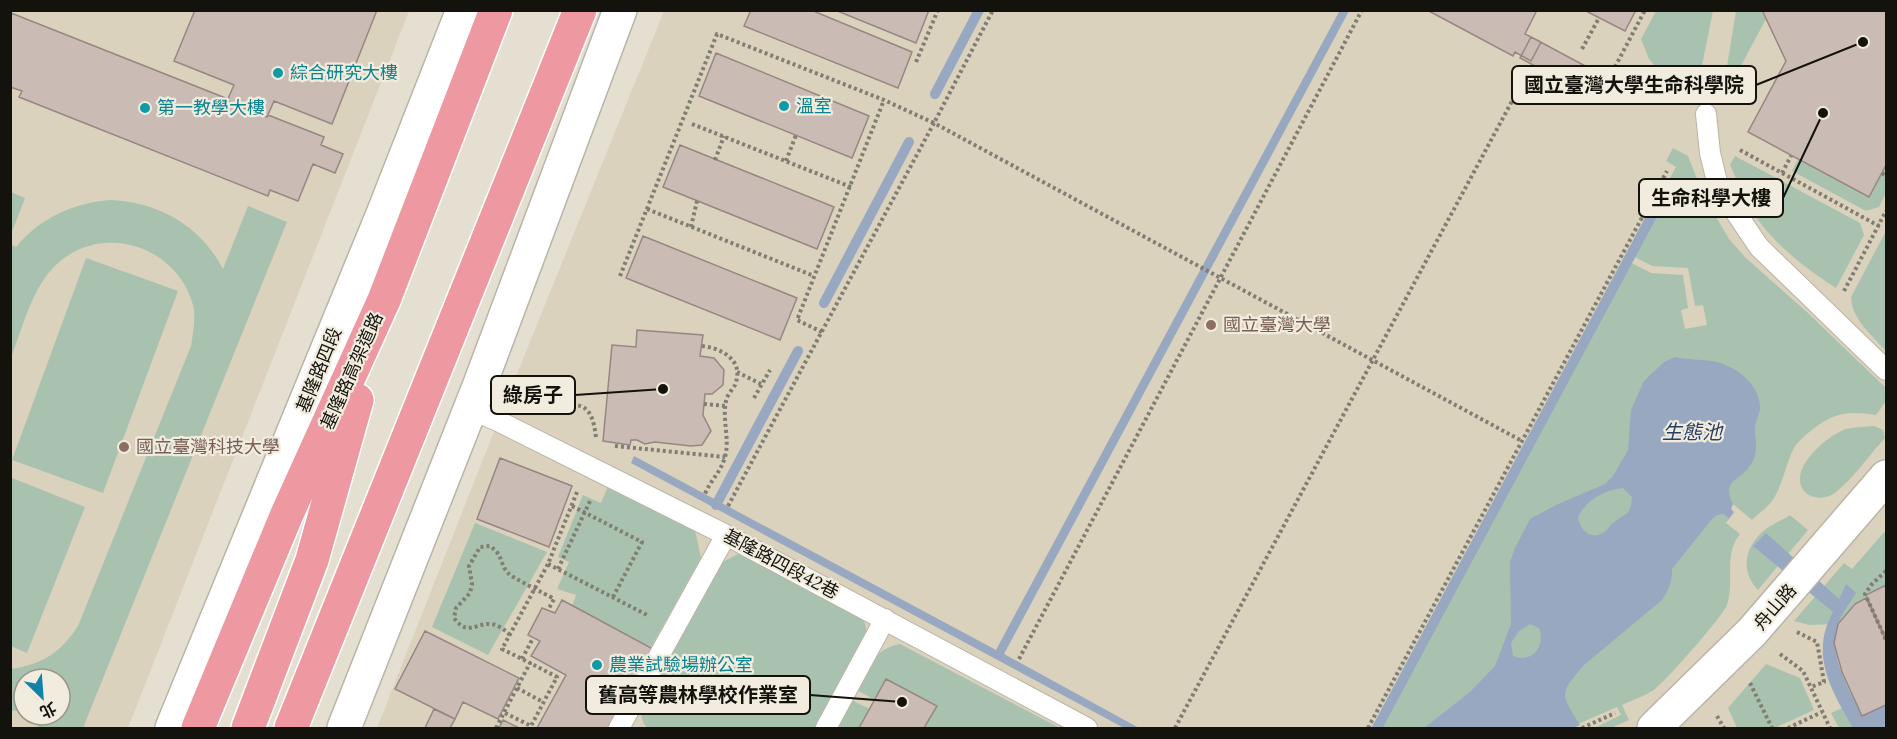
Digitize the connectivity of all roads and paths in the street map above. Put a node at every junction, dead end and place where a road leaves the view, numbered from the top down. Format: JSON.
{"nodes":[{"id":1,"x":463,"y":10,"type":"edge"},
{"id":2,"x":496,"y":10,"type":"edge"},
{"id":3,"x":580,"y":10,"type":"edge"},
{"id":4,"x":620,"y":10,"type":"edge"},
{"id":5,"x":938,"y":10,"type":"edge"},
{"id":6,"x":993,"y":10,"type":"edge"},
{"id":7,"x":1362,"y":10,"type":"edge"},
{"id":8,"x":1645,"y":10,"type":"edge"},
{"id":9,"x":1599,"y":18,"type":"dead end"},
{"id":10,"x":1582,"y":49,"type":"dead end"},
{"id":11,"x":916,"y":62,"type":"dead end"},
{"id":12,"x":1615,"y":67,"type":"dead end"},
{"id":13,"x":1525,"y":77,"type":"dead end"},
{"id":14,"x":884,"y":100,"type":"junction"},
{"id":15,"x":1706,"y":114,"type":"dead end"},
{"id":16,"x":934,"y":123,"type":"junction"},
{"id":17,"x":692,"y":124,"type":"dead end"},
{"id":18,"x":796,"y":135,"type":"dead end"},
{"id":19,"x":724,"y":136,"type":"junction"},
{"id":20,"x":1736,"y":148,"type":"dead end"},
{"id":21,"x":1791,"y":156,"type":"dead end"},
{"id":22,"x":715,"y":160,"type":"dead end"},
{"id":23,"x":786,"y":161,"type":"junction"},
{"id":24,"x":1667,"y":171,"type":"dead end"},
{"id":25,"x":1782,"y":173,"type":"junction"},
{"id":26,"x":851,"y":187,"type":"junction"},
{"id":27,"x":697,"y":201,"type":"dead end"},
{"id":28,"x":647,"y":209,"type":"junction"},
{"id":29,"x":1887,"y":211,"type":"edge"},
{"id":30,"x":1879,"y":226,"type":"junction"},
{"id":31,"x":691,"y":227,"type":"junction"},
{"id":32,"x":620,"y":276,"type":"dead end"},
{"id":33,"x":814,"y":276,"type":"junction"},
{"id":34,"x":1220,"y":278,"type":"junction"},
{"id":35,"x":384,"y":300,"type":"junction"},
{"id":36,"x":1831,"y":315,"type":"junction"},
{"id":37,"x":822,"y":332,"type":"junction"},
{"id":38,"x":702,"y":346,"type":"dead end"},
{"id":39,"x":1373,"y":361,"type":"junction"},
{"id":40,"x":770,"y":370,"type":"dead end"},
{"id":41,"x":1887,"y":370,"type":"edge"},
{"id":42,"x":738,"y":372,"type":"junction"},
{"id":43,"x":761,"y":384,"type":"junction"},
{"id":44,"x":486,"y":396,"type":"junction"},
{"id":45,"x":754,"y":398,"type":"dead end"},
{"id":46,"x":704,"y":404,"type":"dead end"},
{"id":47,"x":726,"y":406,"type":"junction"},
{"id":48,"x":543,"y":412,"type":"dead end"},
{"id":49,"x":1522,"y":441,"type":"junction"},
{"id":50,"x":597,"y":444,"type":"dead end"},
{"id":51,"x":608,"y":446,"type":"dead end"},
{"id":52,"x":725,"y":457,"type":"junction"},
{"id":53,"x":588,"y":465,"type":"junction"},
{"id":54,"x":1887,"y":477,"type":"edge"},
{"id":55,"x":706,"y":489,"type":"dead end"},
{"id":56,"x":593,"y":495,"type":"dead end"},
{"id":57,"x":572,"y":506,"type":"junction"},
{"id":58,"x":584,"y":512,"type":"junction"},
{"id":59,"x":721,"y":532,"type":"junction"},
{"id":60,"x":548,"y":564,"type":"junction"},
{"id":61,"x":558,"y":569,"type":"junction"},
{"id":62,"x":1887,"y":571,"type":"edge"},
{"id":63,"x":536,"y":588,"type":"junction"},
{"id":64,"x":613,"y":597,"type":"junction"},
{"id":65,"x":548,"y":610,"type":"dead end"},
{"id":66,"x":885,"y":619,"type":"junction"},
{"id":67,"x":674,"y":629,"type":"junction"},
{"id":68,"x":1793,"y":630,"type":"dead end"},
{"id":69,"x":1752,"y":632,"type":"junction"},
{"id":70,"x":510,"y":635,"type":"junction"},
{"id":71,"x":533,"y":638,"type":"dead end"},
{"id":72,"x":1887,"y":640,"type":"edge"},
{"id":73,"x":522,"y":659,"type":"junction"},
{"id":74,"x":530,"y":663,"type":"junction"},
{"id":75,"x":1748,"y":680,"type":"dead end"},
{"id":76,"x":1005,"y":684,"type":"junction"},
{"id":77,"x":1811,"y":687,"type":"junction"},
{"id":78,"x":517,"y":688,"type":"junction"},
{"id":79,"x":543,"y":702,"type":"junction"},
{"id":80,"x":1822,"y":712,"type":"junction"},
{"id":81,"x":505,"y":713,"type":"junction"},
{"id":82,"x":1615,"y":713,"type":"dead end"},
{"id":83,"x":172,"y":729,"type":"edge"},
{"id":84,"x":198,"y":729,"type":"edge"},
{"id":85,"x":248,"y":729,"type":"edge"},
{"id":86,"x":291,"y":729,"type":"edge"},
{"id":87,"x":344,"y":729,"type":"edge"},
{"id":88,"x":496,"y":729,"type":"edge"},
{"id":89,"x":619,"y":729,"type":"edge"},
{"id":90,"x":826,"y":729,"type":"edge"},
{"id":91,"x":1087,"y":729,"type":"edge"},
{"id":92,"x":1175,"y":729,"type":"edge"},
{"id":93,"x":1368,"y":729,"type":"edge"},
{"id":94,"x":1582,"y":729,"type":"edge"},
{"id":95,"x":1654,"y":729,"type":"edge"},
{"id":96,"x":1772,"y":729,"type":"edge"},
{"id":97,"x":1788,"y":729,"type":"edge"},
{"id":98,"x":1830,"y":729,"type":"edge"}],
"edges":[{"from":1,"to":83,"type":"main road","name":"基隆路四段"},
{"from":2,"to":35,"type":"highway","name":"基隆路高架道路"},
{"from":3,"to":86,"type":"highway"},
{"from":4,"to":44,"type":"main road"},
{"from":5,"to":11,"type":"path"},
{"from":6,"to":16,"type":"path"},
{"from":7,"to":34,"type":"path"},
{"from":8,"to":12,"type":"path"},
{"from":9,"to":10,"type":"path"},
{"from":13,"to":39,"type":"path"},
{"from":14,"to":16,"type":"path"},
{"from":14,"to":26,"type":"path"},
{"from":14,"to":28,"type":"path"},
{"from":15,"to":36,"type":"lane"},
{"from":16,"to":34,"type":"path"},
{"from":16,"to":37,"type":"path"},
{"from":17,"to":19,"type":"path"},
{"from":18,"to":23,"type":"path"},
{"from":19,"to":22,"type":"path"},
{"from":19,"to":23,"type":"path"},
{"from":20,"to":25,"type":"path"},
{"from":21,"to":25,"type":"path"},
{"from":23,"to":26,"type":"path"},
{"from":24,"to":49,"type":"path"},
{"from":25,"to":30,"type":"path"},
{"from":26,"to":33,"type":"path"},
{"from":27,"to":31,"type":"path"},
{"from":28,"to":31,"type":"path"},
{"from":28,"to":32,"type":"path"},
{"from":29,"to":30,"type":"path"},
{"from":30,"to":36,"type":"path"},
{"from":31,"to":33,"type":"path"},
{"from":33,"to":37,"type":"path"},
{"from":34,"to":39,"type":"path"},
{"from":34,"to":76,"type":"path"},
{"from":35,"to":84,"type":"highway","name":"基隆路高架道路"},
{"from":35,"to":85,"type":"highway"},
{"from":36,"to":41,"type":"lane"},
{"from":37,"to":59,"type":"path"},
{"from":38,"to":42,"type":"path"},
{"from":39,"to":49,"type":"path"},
{"from":39,"to":92,"type":"path"},
{"from":40,"to":43,"type":"path"},
{"from":42,"to":43,"type":"path"},
{"from":42,"to":47,"type":"path"},
{"from":43,"to":45,"type":"path"},
{"from":44,"to":53,"type":"lane","name":"基隆路四段42巷"},
{"from":44,"to":87,"type":"main road"},
{"from":46,"to":47,"type":"path"},
{"from":47,"to":52,"type":"path"},
{"from":48,"to":50,"type":"path"},
{"from":49,"to":93,"type":"path"},
{"from":51,"to":52,"type":"path"},
{"from":52,"to":55,"type":"path"},
{"from":53,"to":57,"type":"path"},
{"from":53,"to":59,"type":"lane","name":"基隆路四段42巷"},
{"from":54,"to":69,"type":"main road","name":"舟山路"},
{"from":56,"to":58,"type":"path"},
{"from":57,"to":58,"type":"path"},
{"from":57,"to":60,"type":"path"},
{"from":58,"to":61,"type":"path"},
{"from":58,"to":64,"type":"path"},
{"from":59,"to":66,"type":"lane","name":"基隆路四段42巷"},
{"from":59,"to":67,"type":"lane"},
{"from":60,"to":61,"type":"path"},
{"from":60,"to":63,"type":"path"},
{"from":61,"to":64,"type":"path"},
{"from":62,"to":72,"type":"path"},
{"from":63,"to":65,"type":"path"},
{"from":63,"to":70,"type":"path"},
{"from":63,"to":70,"type":"path"},
{"from":64,"to":67,"type":"path"},
{"from":66,"to":76,"type":"lane","name":"基隆路四段42巷"},
{"from":66,"to":90,"type":"lane"},
{"from":67,"to":89,"type":"lane"},
{"from":68,"to":77,"type":"path"},
{"from":69,"to":77,"type":"path"},
{"from":69,"to":95,"type":"main road","name":"舟山路"},
{"from":70,"to":73,"type":"path"},
{"from":71,"to":73,"type":"path"},
{"from":73,"to":74,"type":"path"},
{"from":74,"to":78,"type":"path"},
{"from":74,"to":79,"type":"path"},
{"from":75,"to":96,"type":"path"},
{"from":76,"to":91,"type":"lane","name":"基隆路四段42巷"},
{"from":77,"to":80,"type":"path"},
{"from":78,"to":79,"type":"path"},
{"from":78,"to":81,"type":"path"},
{"from":79,"to":81,"type":"path"},
{"from":80,"to":97,"type":"path"},
{"from":80,"to":98,"type":"path"},
{"from":81,"to":88,"type":"path"},
{"from":82,"to":94,"type":"path"}]}
